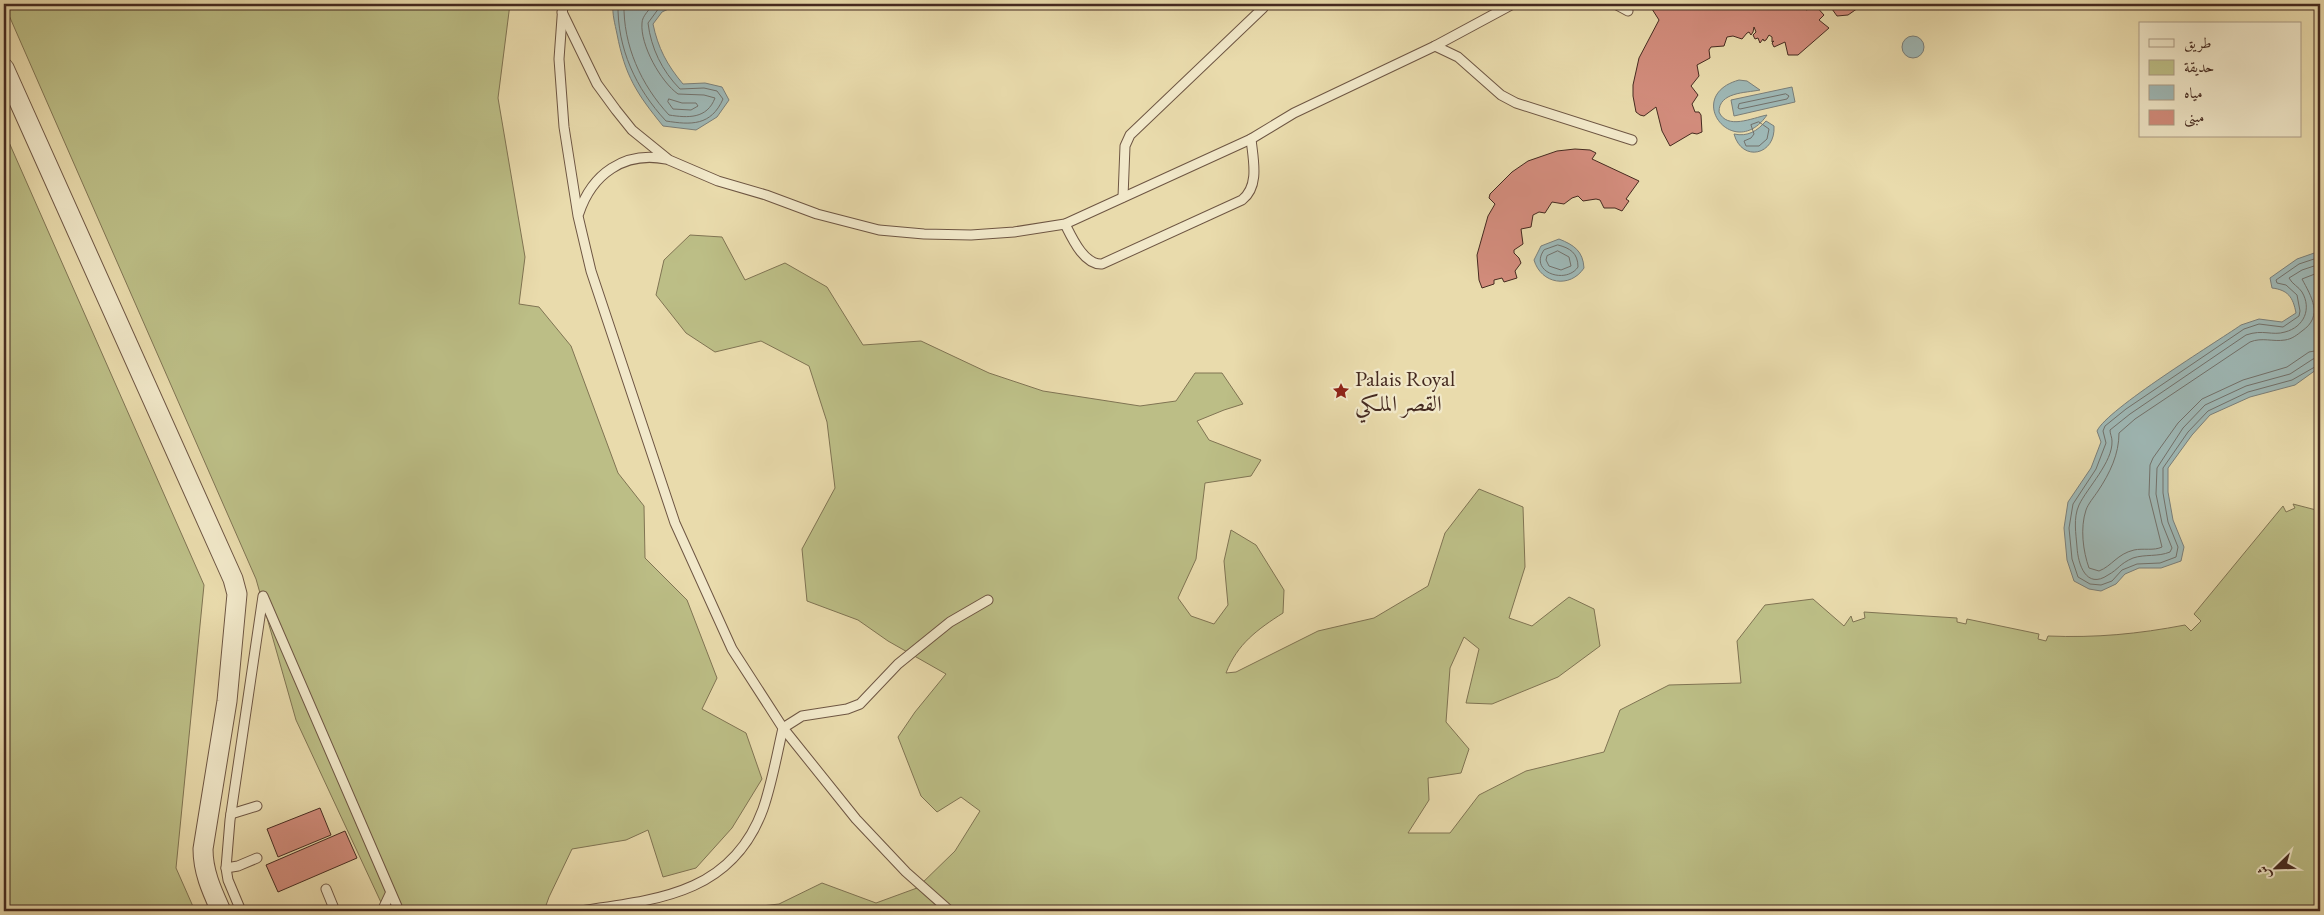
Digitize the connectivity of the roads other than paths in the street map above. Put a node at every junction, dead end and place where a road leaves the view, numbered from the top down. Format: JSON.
{"nodes":[{"id":1,"x":1265,"y":4,"type":"edge"},
{"id":2,"x":1513,"y":4,"type":"edge"},
{"id":3,"x":1615,"y":4,"type":"edge"},
{"id":4,"x":562,"y":8,"type":"edge"},
{"id":5,"x":1628,"y":11,"type":"dead end"},
{"id":6,"x":1435,"y":46,"type":"junction"},
{"id":7,"x":4,"y":68,"type":"edge"},
{"id":8,"x":1251,"y":139,"type":"junction"},
{"id":9,"x":1632,"y":140,"type":"dead end"},
{"id":10,"x":669,"y":160,"type":"junction"},
{"id":11,"x":1123,"y":197,"type":"junction"},
{"id":12,"x":578,"y":216,"type":"junction"},
{"id":13,"x":1064,"y":224,"type":"junction"},
{"id":14,"x":988,"y":600,"type":"dead end"},
{"id":15,"x":784,"y":728,"type":"junction"},
{"id":16,"x":257,"y":806,"type":"dead end"},
{"id":17,"x":231,"y":814,"type":"junction"},
{"id":18,"x":258,"y":858,"type":"dead end"},
{"id":19,"x":226,"y":868,"type":"junction"},
{"id":20,"x":326,"y":889,"type":"dead end"},
{"id":21,"x":390,"y":894,"type":"junction"},
{"id":22,"x":221,"y":911,"type":"edge"},
{"id":23,"x":241,"y":911,"type":"edge"},
{"id":24,"x":335,"y":911,"type":"edge"},
{"id":25,"x":382,"y":911,"type":"edge"},
{"id":26,"x":399,"y":911,"type":"edge"},
{"id":27,"x":580,"y":911,"type":"edge"},
{"id":28,"x":950,"y":911,"type":"edge"}],
"edges":[{"from":1,"to":11,"type":"lane"},
{"from":2,"to":6,"type":"lane"},
{"from":3,"to":5,"type":"lane"},
{"from":4,"to":10,"type":"lane"},
{"from":4,"to":12,"type":"lane"},
{"from":6,"to":8,"type":"lane"},
{"from":6,"to":9,"type":"lane"},
{"from":7,"to":22,"type":"street"},
{"from":8,"to":11,"type":"lane"},
{"from":8,"to":13,"type":"lane"},
{"from":10,"to":12,"type":"lane"},
{"from":10,"to":13,"type":"lane"},
{"from":11,"to":13,"type":"lane"},
{"from":12,"to":15,"type":"lane"},
{"from":14,"to":15,"type":"lane"},
{"from":15,"to":27,"type":"lane"},
{"from":15,"to":28,"type":"lane"},
{"from":16,"to":17,"type":"lane"},
{"from":17,"to":19,"type":"lane"},
{"from":17,"to":21,"type":"lane"},
{"from":18,"to":19,"type":"lane"},
{"from":19,"to":23,"type":"lane"},
{"from":20,"to":24,"type":"lane"},
{"from":21,"to":25,"type":"lane"},
{"from":21,"to":26,"type":"lane"}]}
